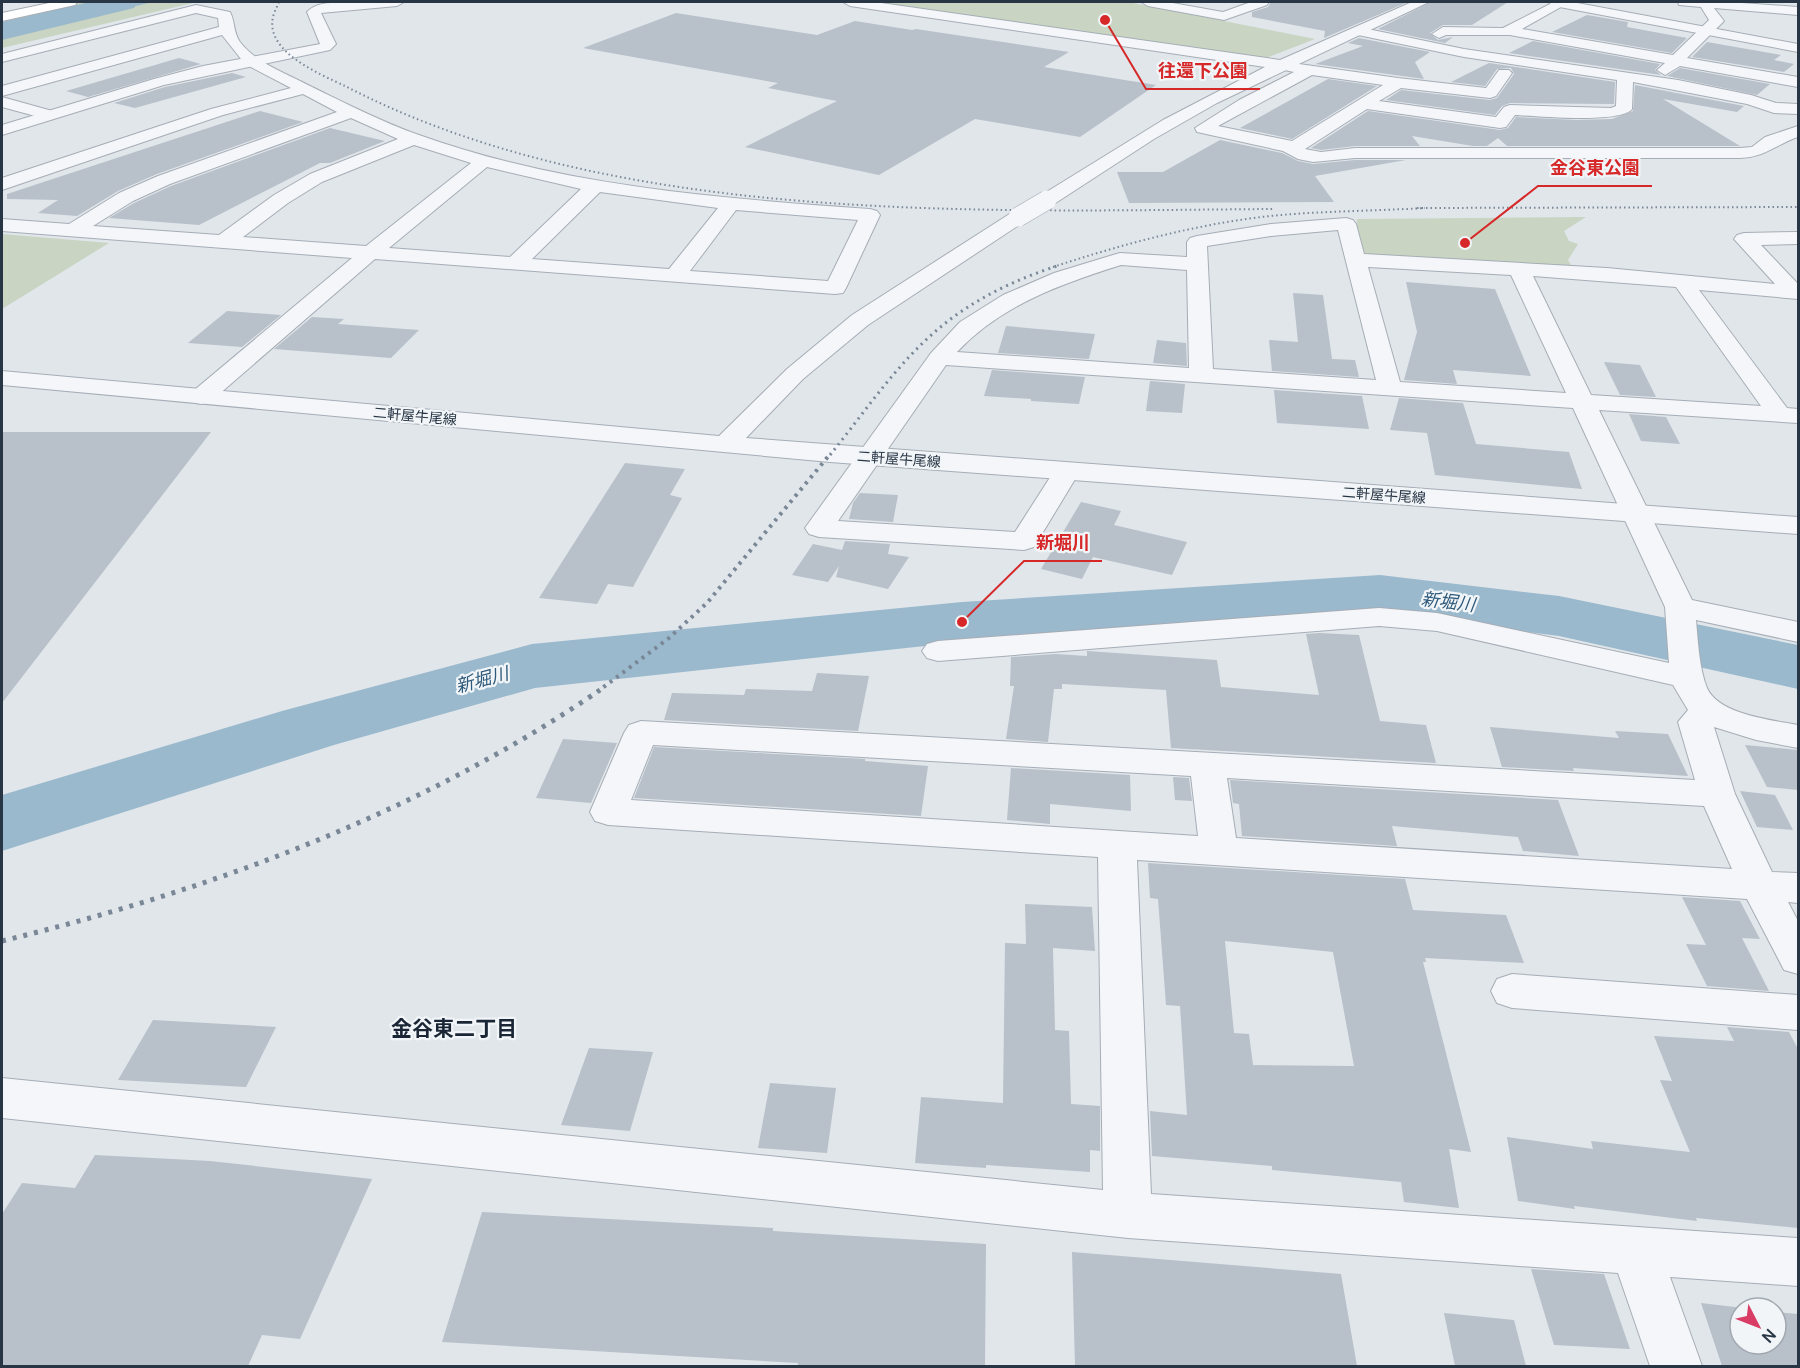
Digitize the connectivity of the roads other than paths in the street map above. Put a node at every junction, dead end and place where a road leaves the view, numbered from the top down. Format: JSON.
{"nodes":[{"id":1,"x":70,"y":2,"type":"edge"},
{"id":2,"x":204,"y":2,"type":"edge"},
{"id":3,"x":397,"y":2,"type":"edge"},
{"id":4,"x":850,"y":2,"type":"edge"},
{"id":5,"x":1149,"y":2,"type":"edge"},
{"id":6,"x":1262,"y":2,"type":"edge"},
{"id":7,"x":1422,"y":2,"type":"edge"},
{"id":8,"x":1558,"y":2,"type":"edge"},
{"id":9,"x":1684,"y":2,"type":"edge"},
{"id":10,"x":1711,"y":3,"type":"edge"},
{"id":11,"x":1798,"y":11,"type":"edge"},
{"id":12,"x":2,"y":17,"type":"edge"},
{"id":13,"x":225,"y":30,"type":"junction"},
{"id":14,"x":1702,"y":30,"type":"junction"},
{"id":15,"x":1358,"y":31,"type":"junction"},
{"id":16,"x":1509,"y":31,"type":"junction"},
{"id":17,"x":1427,"y":44,"type":"junction"},
{"id":18,"x":1798,"y":48,"type":"edge"},
{"id":19,"x":2,"y":49,"type":"edge"},
{"id":20,"x":2,"y":58,"type":"edge"},
{"id":21,"x":1679,"y":60,"type":"junction"},
{"id":22,"x":250,"y":61,"type":"junction"},
{"id":23,"x":1440,"y":64,"type":"dead end"},
{"id":24,"x":1281,"y":65,"type":"junction"},
{"id":25,"x":1308,"y":71,"type":"junction"},
{"id":26,"x":1504,"y":73,"type":"junction"},
{"id":27,"x":1649,"y":81,"type":"junction"},
{"id":28,"x":1798,"y":82,"type":"edge"},
{"id":29,"x":1398,"y":83,"type":"junction"},
{"id":30,"x":1625,"y":84,"type":"junction"},
{"id":31,"x":306,"y":89,"type":"junction"},
{"id":32,"x":2,"y":91,"type":"edge"},
{"id":33,"x":2,"y":102,"type":"edge"},
{"id":34,"x":1364,"y":104,"type":"junction"},
{"id":35,"x":1798,"y":109,"type":"edge"},
{"id":36,"x":352,"y":112,"type":"junction"},
{"id":37,"x":50,"y":115,"type":"junction"},
{"id":38,"x":2,"y":130,"type":"edge"},
{"id":39,"x":1798,"y":131,"type":"edge"},
{"id":40,"x":413,"y":139,"type":"junction"},
{"id":41,"x":1289,"y":147,"type":"junction"},
{"id":42,"x":484,"y":161,"type":"junction"},
{"id":43,"x":2,"y":184,"type":"edge"},
{"id":44,"x":596,"y":186,"type":"junction"},
{"id":45,"x":730,"y":205,"type":"junction"},
{"id":46,"x":2,"y":225,"type":"edge"},
{"id":47,"x":72,"y":231,"type":"junction"},
{"id":48,"x":1798,"y":238,"type":"edge"},
{"id":49,"x":222,"y":243,"type":"junction"},
{"id":50,"x":369,"y":254,"type":"junction"},
{"id":51,"x":1355,"y":260,"type":"junction"},
{"id":52,"x":515,"y":264,"type":"junction"},
{"id":53,"x":1197,"y":264,"type":"junction"},
{"id":54,"x":1519,"y":269,"type":"junction"},
{"id":55,"x":675,"y":276,"type":"junction"},
{"id":56,"x":1682,"y":281,"type":"junction"},
{"id":57,"x":1797,"y":293,"type":"edge"},
{"id":58,"x":939,"y":358,"type":"junction"},
{"id":59,"x":1201,"y":376,"type":"junction"},
{"id":60,"x":2,"y":378,"type":"edge"},
{"id":61,"x":1390,"y":388,"type":"junction"},
{"id":62,"x":201,"y":397,"type":"junction"},
{"id":63,"x":1582,"y":401,"type":"junction"},
{"id":64,"x":1789,"y":415,"type":"edge"},
{"id":65,"x":726,"y":444,"type":"junction"},
{"id":66,"x":868,"y":456,"type":"junction"},
{"id":67,"x":1067,"y":471,"type":"junction"},
{"id":68,"x":1634,"y":514,"type":"junction"},
{"id":69,"x":1798,"y":526,"type":"edge"},
{"id":70,"x":1680,"y":614,"type":"junction"},
{"id":71,"x":1798,"y":632,"type":"edge"},
{"id":72,"x":938,"y":651,"type":"dead end"},
{"id":73,"x":1688,"y":673,"type":"junction"},
{"id":74,"x":1708,"y":711,"type":"junction"},
{"id":75,"x":1798,"y":736,"type":"edge"},
{"id":76,"x":1208,"y":766,"type":"junction"},
{"id":77,"x":1718,"y":794,"type":"junction"},
{"id":78,"x":1117,"y":844,"type":"junction"},
{"id":79,"x":1219,"y":851,"type":"junction"},
{"id":80,"x":1759,"y":885,"type":"junction"},
{"id":81,"x":1798,"y":888,"type":"edge"},
{"id":82,"x":1798,"y":958,"type":"edge"},
{"id":83,"x":1512,"y":991,"type":"dead end"},
{"id":84,"x":1798,"y":1012,"type":"edge"},
{"id":85,"x":2,"y":1098,"type":"edge"},
{"id":86,"x":1128,"y":1215,"type":"junction"},
{"id":87,"x":1635,"y":1251,"type":"junction"},
{"id":88,"x":1798,"y":1262,"type":"edge"},
{"id":89,"x":1676,"y":1366,"type":"edge"}],
"edges":[{"from":1,"to":12,"type":"main road"},
{"from":2,"to":19,"type":"street"},
{"from":3,"to":22,"type":"street"},
{"from":4,"to":24,"type":"street"},
{"from":5,"to":6,"type":"street"},
{"from":7,"to":15,"type":"street"},
{"from":8,"to":14,"type":"street"},
{"from":8,"to":16,"type":"street"},
{"from":9,"to":10,"type":"street"},
{"from":10,"to":11,"type":"street"},
{"from":10,"to":14,"type":"street"},
{"from":13,"to":20,"type":"street"},
{"from":13,"to":22,"type":"street"},
{"from":13,"to":32,"type":"street"},
{"from":14,"to":18,"type":"street"},
{"from":14,"to":21,"type":"street"},
{"from":15,"to":17,"type":"street"},
{"from":15,"to":24,"type":"street"},
{"from":16,"to":17,"type":"street"},
{"from":16,"to":21,"type":"street"},
{"from":17,"to":30,"type":"street"},
{"from":21,"to":27,"type":"street"},
{"from":21,"to":28,"type":"street"},
{"from":22,"to":31,"type":"street"},
{"from":22,"to":37,"type":"street"},
{"from":23,"to":26,"type":"street"},
{"from":24,"to":25,"type":"street"},
{"from":24,"to":65,"type":"street","bridge":true},
{"from":25,"to":29,"type":"street"},
{"from":25,"to":41,"type":"street"},
{"from":26,"to":29,"type":"street"},
{"from":26,"to":30,"type":"street"},
{"from":27,"to":30,"type":"street"},
{"from":27,"to":35,"type":"street"},
{"from":29,"to":34,"type":"street"},
{"from":30,"to":34,"type":"street"},
{"from":31,"to":36,"type":"street"},
{"from":31,"to":43,"type":"street"},
{"from":33,"to":37,"type":"street"},
{"from":34,"to":41,"type":"street"},
{"from":36,"to":40,"type":"street"},
{"from":36,"to":47,"type":"street"},
{"from":37,"to":38,"type":"street"},
{"from":39,"to":41,"type":"street"},
{"from":40,"to":42,"type":"street"},
{"from":40,"to":49,"type":"street"},
{"from":42,"to":44,"type":"street"},
{"from":42,"to":50,"type":"street"},
{"from":44,"to":45,"type":"street"},
{"from":44,"to":52,"type":"street"},
{"from":45,"to":55,"type":"street"},
{"from":45,"to":55,"type":"street"},
{"from":46,"to":47,"type":"street"},
{"from":47,"to":49,"type":"street"},
{"from":48,"to":57,"type":"street"},
{"from":49,"to":50,"type":"street"},
{"from":50,"to":52,"type":"street"},
{"from":50,"to":62,"type":"street"},
{"from":51,"to":53,"type":"street"},
{"from":51,"to":54,"type":"street"},
{"from":51,"to":61,"type":"street"},
{"from":52,"to":55,"type":"street"},
{"from":53,"to":58,"type":"street"},
{"from":53,"to":59,"type":"street"},
{"from":54,"to":56,"type":"street"},
{"from":54,"to":63,"type":"street"},
{"from":56,"to":57,"type":"street"},
{"from":56,"to":64,"type":"street"},
{"from":58,"to":59,"type":"street"},
{"from":58,"to":66,"type":"street"},
{"from":59,"to":61,"type":"street"},
{"from":60,"to":62,"type":"street","name":"二軒屋牛尾線"},
{"from":61,"to":63,"type":"street"},
{"from":62,"to":65,"type":"street","name":"二軒屋牛尾線"},
{"from":63,"to":64,"type":"street"},
{"from":63,"to":68,"type":"street"},
{"from":65,"to":66,"type":"street","name":"二軒屋牛尾線"},
{"from":66,"to":67,"type":"street","name":"二軒屋牛尾線"},
{"from":66,"to":67,"type":"street"},
{"from":67,"to":68,"type":"street","name":"二軒屋牛尾線"},
{"from":68,"to":69,"type":"street","name":"二軒屋牛尾線"},
{"from":68,"to":70,"type":"street"},
{"from":70,"to":71,"type":"street"},
{"from":70,"to":73,"type":"street"},
{"from":72,"to":73,"type":"street"},
{"from":73,"to":74,"type":"street"},
{"from":74,"to":75,"type":"street"},
{"from":74,"to":77,"type":"street"},
{"from":76,"to":77,"type":"street"},
{"from":76,"to":78,"type":"street"},
{"from":76,"to":79,"type":"street"},
{"from":77,"to":80,"type":"street"},
{"from":78,"to":79,"type":"street"},
{"from":78,"to":86,"type":"street"},
{"from":79,"to":80,"type":"street"},
{"from":80,"to":81,"type":"street"},
{"from":80,"to":82,"type":"street"},
{"from":83,"to":84,"type":"street"},
{"from":85,"to":86,"type":"street"},
{"from":86,"to":87,"type":"street"},
{"from":87,"to":88,"type":"street"},
{"from":87,"to":89,"type":"street"}]}
